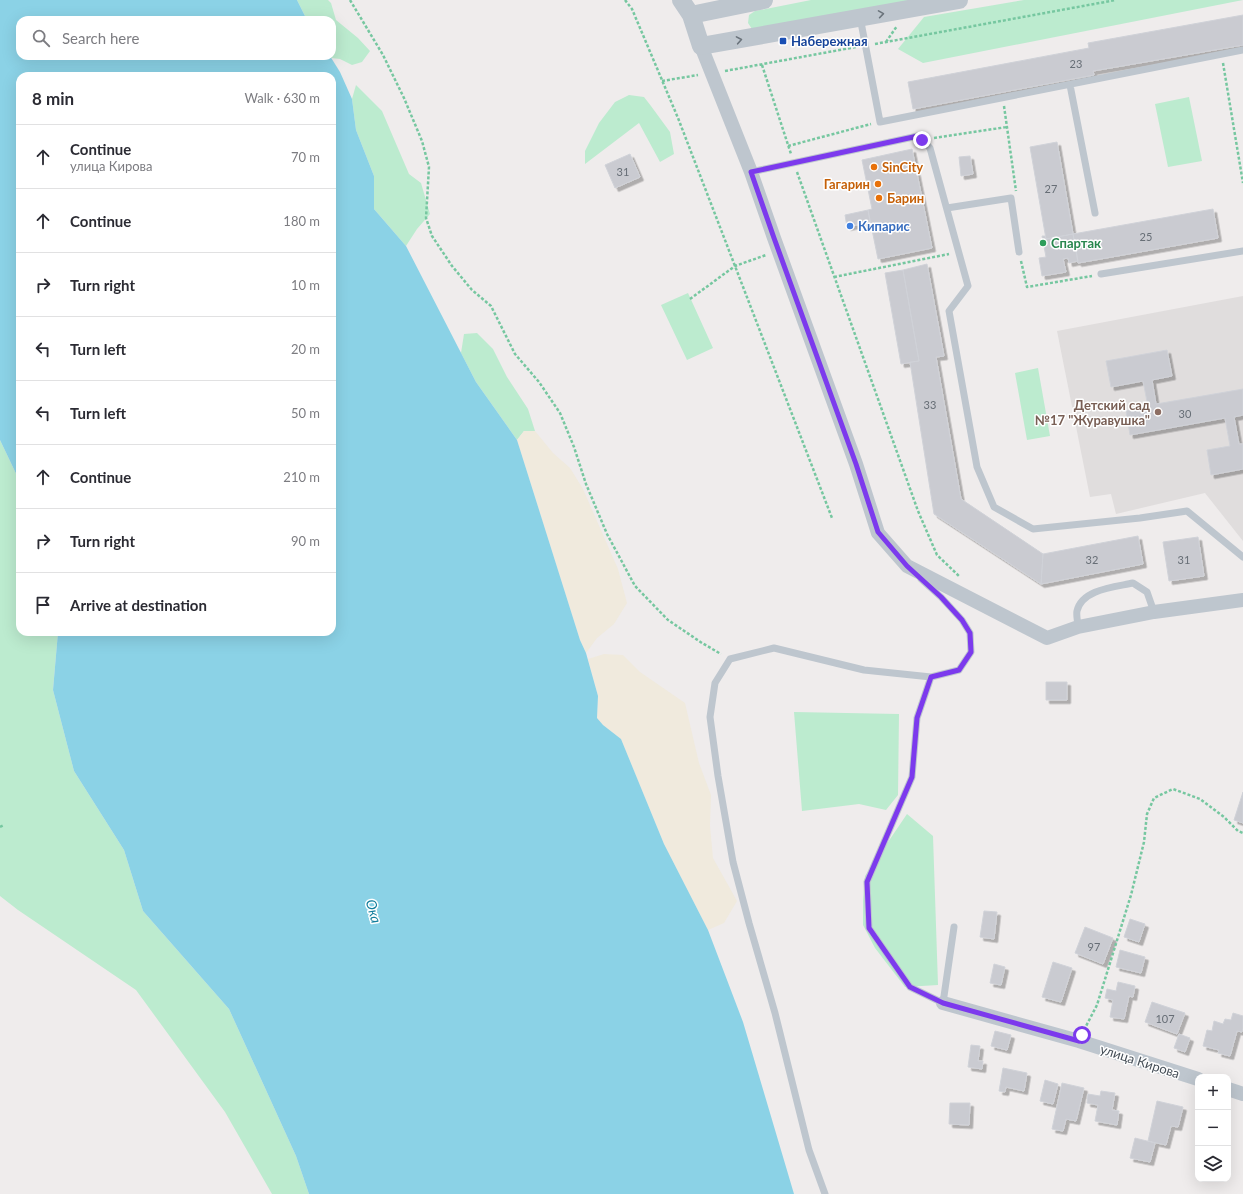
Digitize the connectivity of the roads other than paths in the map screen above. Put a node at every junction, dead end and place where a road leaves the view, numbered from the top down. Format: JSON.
{"nodes":[{"id":1,"x":764,"y":0,"type":"edge"},
{"id":2,"x":949,"y":1,"type":"edge"},
{"id":3,"x":686,"y":7,"type":"edge"},
{"id":4,"x":860,"y":17,"type":"junction"},
{"id":5,"x":701,"y":46,"type":"junction"},
{"id":6,"x":1243,"y":50,"type":"edge"},
{"id":7,"x":1070,"y":85,"type":"junction"},
{"id":8,"x":751,"y":172,"type":"junction"},
{"id":9,"x":947,"y":208,"type":"junction"},
{"id":10,"x":1096,"y":213,"type":"dead end"},
{"id":11,"x":1019,"y":252,"type":"road end"},
{"id":12,"x":1243,"y":252,"type":"edge"},
{"id":13,"x":1101,"y":274,"type":"road end"},
{"id":14,"x":1243,"y":557,"type":"edge"},
{"id":15,"x":907,"y":566,"type":"junction"},
{"id":16,"x":1243,"y":600,"type":"edge"},
{"id":17,"x":1154,"y":612,"type":"junction"},
{"id":18,"x":1078,"y":627,"type":"junction"},
{"id":19,"x":931,"y":677,"type":"junction"},
{"id":20,"x":954,"y":927,"type":"dead end"},
{"id":21,"x":943,"y":1003,"type":"junction"},
{"id":22,"x":1195,"y":1078,"type":"edge"},
{"id":23,"x":1231,"y":1090,"type":"edge"},
{"id":24,"x":1243,"y":1094,"type":"edge"},
{"id":25,"x":825,"y":1194,"type":"edge"}],
"edges":[{"from":1,"to":3,"type":"street"},
{"from":4,"to":2,"type":"street","one_way":true},
{"from":3,"to":5,"type":"street"},
{"from":5,"to":4,"type":"street","one_way":true},
{"from":4,"to":7,"type":"lane"},
{"from":5,"to":8,"type":"street"},
{"from":6,"to":7,"type":"lane"},
{"from":7,"to":10,"type":"lane"},
{"from":8,"to":9,"type":"lane"},
{"from":8,"to":15,"type":"street"},
{"from":9,"to":11,"type":"lane"},
{"from":9,"to":14,"type":"lane"},
{"from":12,"to":13,"type":"lane"},
{"from":15,"to":18,"type":"street"},
{"from":15,"to":19,"type":"lane"},
{"from":16,"to":17,"type":"street"},
{"from":17,"to":18,"type":"street"},
{"from":17,"to":18,"type":"lane"},
{"from":19,"to":21,"type":"lane"},
{"from":19,"to":25,"type":"lane"},
{"from":20,"to":21,"type":"lane"},
{"from":21,"to":22,"type":"street","name":"улица Кирова"},
{"from":23,"to":24,"type":"street"}]}
